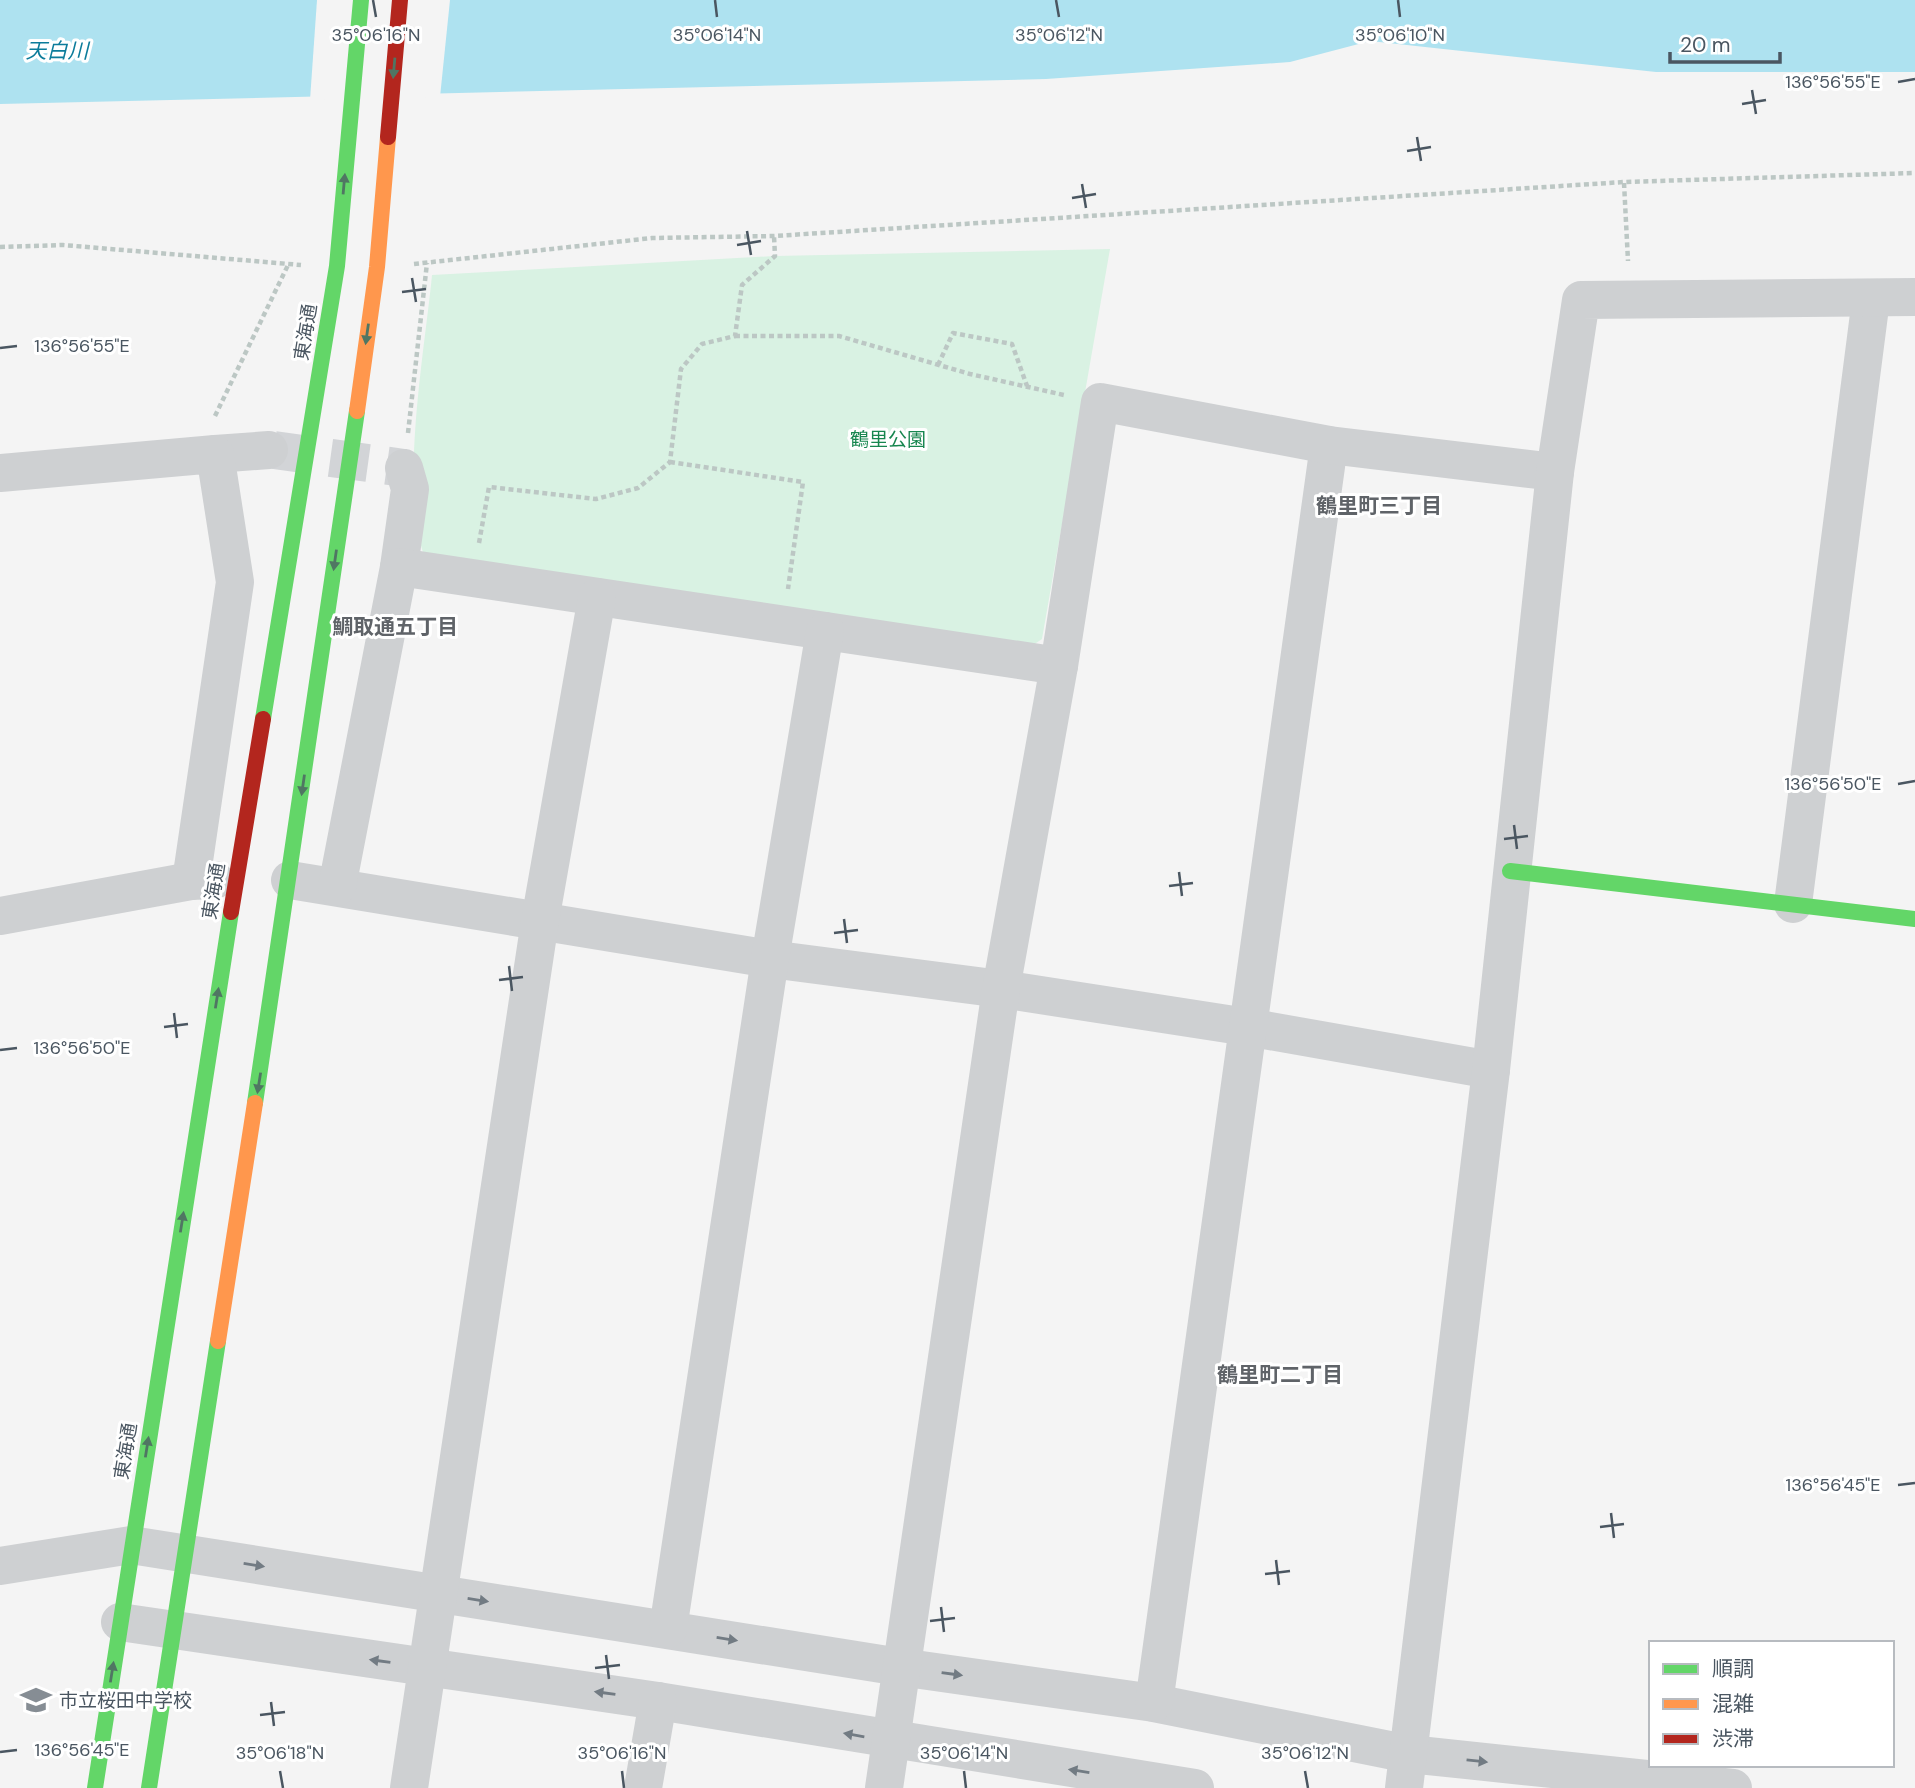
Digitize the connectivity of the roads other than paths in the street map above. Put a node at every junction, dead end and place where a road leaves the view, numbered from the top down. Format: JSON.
{"nodes":[{"id":1,"x":361,"y":0,"type":"edge"},
{"id":2,"x":400,"y":0,"type":"edge"},
{"id":3,"x":1915,"y":298,"type":"edge"},
{"id":4,"x":1871,"y":299,"type":"junction"},
{"id":5,"x":1329,"y":445,"type":"junction"},
{"id":6,"x":269,"y":450,"type":"tunnel mouth"},
{"id":7,"x":215,"y":454,"type":"junction"},
{"id":8,"x":404,"y":468,"type":"dead end"},
{"id":9,"x":1555,"y":472,"type":"junction"},
{"id":10,"x":0,"y":473,"type":"edge"},
{"id":11,"x":399,"y":567,"type":"junction"},
{"id":12,"x":597,"y":597,"type":"junction"},
{"id":13,"x":825,"y":631,"type":"junction"},
{"id":14,"x":1059,"y":666,"type":"junction"},
{"id":15,"x":1510,"y":871,"type":"junction"},
{"id":16,"x":236,"y":880,"type":"junction"},
{"id":17,"x":290,"y":880,"type":"junction"},
{"id":18,"x":191,"y":881,"type":"junction"},
{"id":19,"x":337,"y":887,"type":"junction"},
{"id":20,"x":1793,"y":904,"type":"junction"},
{"id":21,"x":0,"y":916,"type":"edge"},
{"id":22,"x":1915,"y":919,"type":"edge"},
{"id":23,"x":540,"y":921,"type":"junction"},
{"id":24,"x":770,"y":959,"type":"junction"},
{"id":25,"x":1001,"y":989,"type":"junction"},
{"id":26,"x":1247,"y":1027,"type":"junction"},
{"id":27,"x":1491,"y":1070,"type":"junction"},
{"id":28,"x":131,"y":1545,"type":"junction"},
{"id":29,"x":186,"y":1555,"type":"junction"},
{"id":30,"x":0,"y":1566,"type":"edge"},
{"id":31,"x":438,"y":1594,"type":"junction"},
{"id":32,"x":120,"y":1622,"type":"junction"},
{"id":33,"x":668,"y":1629,"type":"junction"},
{"id":34,"x":174,"y":1630,"type":"junction"},
{"id":35,"x":900,"y":1667,"type":"junction"},
{"id":36,"x":429,"y":1668,"type":"junction"},
{"id":37,"x":658,"y":1701,"type":"junction"},
{"id":38,"x":1154,"y":1703,"type":"junction"},
{"id":39,"x":891,"y":1741,"type":"junction"},
{"id":40,"x":1407,"y":1771,"type":"edge"},
{"id":41,"x":1143,"y":1784,"type":"edge"},
{"id":42,"x":95,"y":1788,"type":"edge"},
{"id":43,"x":149,"y":1788,"type":"edge"},
{"id":44,"x":409,"y":1788,"type":"edge"},
{"id":45,"x":643,"y":1788,"type":"edge"},
{"id":46,"x":884,"y":1788,"type":"edge"},
{"id":47,"x":1195,"y":1788,"type":"edge"},
{"id":48,"x":1734,"y":1788,"type":"edge"}],
"edges":[{"from":16,"to":1,"type":"main road","name":"東海通","one_way":true},
{"from":2,"to":17,"type":"main road","one_way":true},
{"from":3,"to":4,"type":"street"},
{"from":4,"to":9,"type":"street"},
{"from":4,"to":20,"type":"street"},
{"from":5,"to":9,"type":"street"},
{"from":5,"to":14,"type":"street"},
{"from":5,"to":26,"type":"street"},
{"from":6,"to":7,"type":"street"},
{"from":7,"to":10,"type":"street"},
{"from":7,"to":18,"type":"street"},
{"from":8,"to":11,"type":"street"},
{"from":9,"to":15,"type":"street"},
{"from":11,"to":12,"type":"street"},
{"from":11,"to":19,"type":"street"},
{"from":12,"to":13,"type":"street"},
{"from":12,"to":23,"type":"street"},
{"from":13,"to":14,"type":"street"},
{"from":13,"to":24,"type":"street"},
{"from":14,"to":25,"type":"street"},
{"from":15,"to":20,"type":"main road"},
{"from":15,"to":27,"type":"street"},
{"from":16,"to":18,"type":"street"},
{"from":28,"to":16,"type":"main road","name":"東海通","one_way":true},
{"from":17,"to":19,"type":"street"},
{"from":17,"to":29,"type":"main road","one_way":true},
{"from":18,"to":21,"type":"street"},
{"from":19,"to":23,"type":"street"},
{"from":20,"to":22,"type":"main road"},
{"from":23,"to":24,"type":"street"},
{"from":23,"to":31,"type":"street"},
{"from":24,"to":25,"type":"street"},
{"from":24,"to":33,"type":"street"},
{"from":25,"to":26,"type":"street"},
{"from":25,"to":35,"type":"street"},
{"from":26,"to":27,"type":"street"},
{"from":26,"to":38,"type":"street"},
{"from":27,"to":40,"type":"street"},
{"from":28,"to":29,"type":"street"},
{"from":28,"to":30,"type":"street"},
{"from":28,"to":32,"type":"main road","name":"東海通"},
{"from":29,"to":31,"type":"street","one_way":true},
{"from":29,"to":34,"type":"main road"},
{"from":31,"to":33,"type":"street","one_way":true},
{"from":31,"to":36,"type":"street"},
{"from":32,"to":34,"type":"street"},
{"from":42,"to":32,"type":"main road","name":"東海通","one_way":true},
{"from":33,"to":35,"type":"street","one_way":true},
{"from":36,"to":34,"type":"street","one_way":true},
{"from":34,"to":43,"type":"main road"},
{"from":35,"to":38,"type":"street","one_way":true},
{"from":35,"to":39,"type":"street"},
{"from":37,"to":36,"type":"street","one_way":true},
{"from":36,"to":44,"type":"street"},
{"from":39,"to":37,"type":"street","one_way":true},
{"from":37,"to":45,"type":"street"},
{"from":38,"to":40,"type":"street"},
{"from":41,"to":39,"type":"street","one_way":true},
{"from":39,"to":46,"type":"street"},
{"from":40,"to":48,"type":"street","one_way":true},
{"from":41,"to":47,"type":"street"}]}
